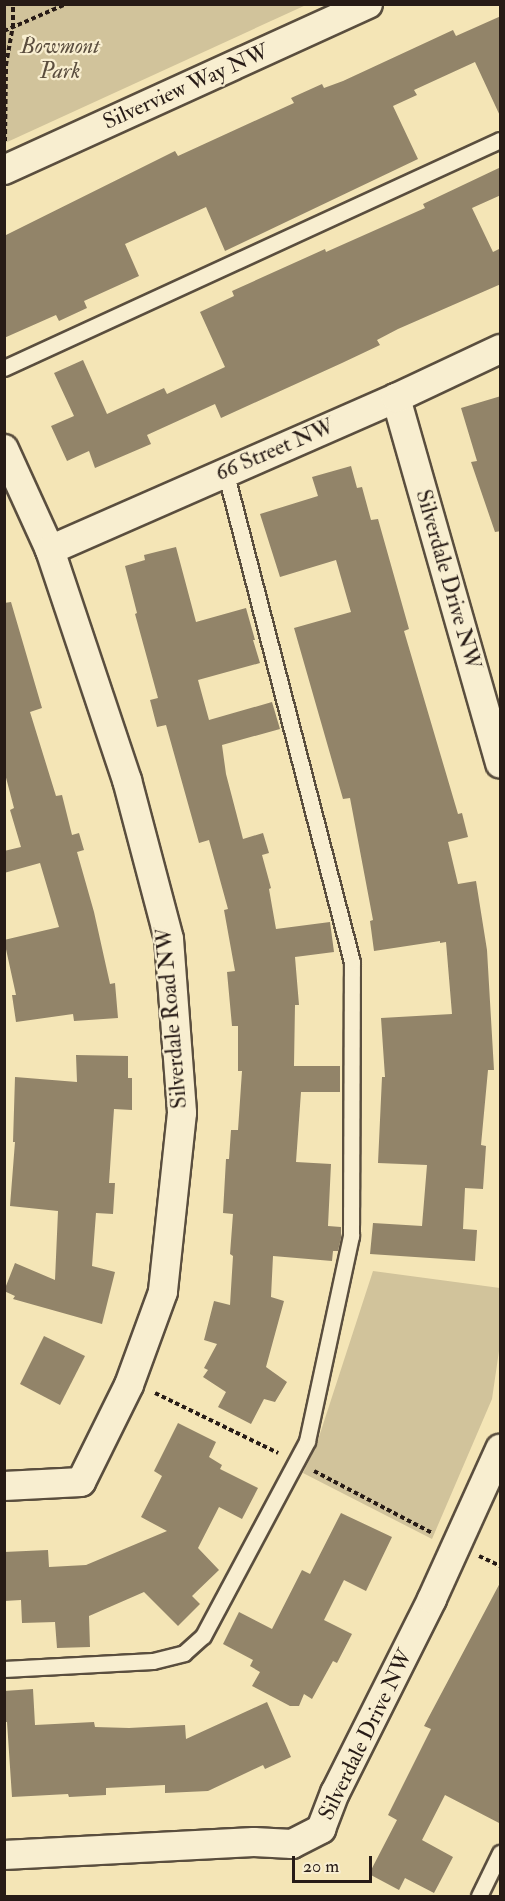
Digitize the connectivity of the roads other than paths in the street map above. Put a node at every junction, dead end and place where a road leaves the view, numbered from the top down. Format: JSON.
{"nodes":[{"id":1,"x":368,"y":4,"type":"edge"},
{"id":2,"x":501,"y":140,"type":"edge"},
{"id":3,"x":4,"y":170,"type":"edge"},
{"id":4,"x":501,"y":349,"type":"edge"},
{"id":5,"x":4,"y":368,"type":"edge"},
{"id":6,"x":396,"y":398,"type":"junction"},
{"id":7,"x":4,"y":449,"type":"edge"},
{"id":8,"x":225,"y":471,"type":"junction"},
{"id":9,"x":50,"y":550,"type":"junction"},
{"id":10,"x":501,"y":763,"type":"edge"},
{"id":11,"x":501,"y":1449,"type":"edge"},
{"id":12,"x":4,"y":1486,"type":"edge"},
{"id":13,"x":4,"y":1669,"type":"edge"},
{"id":14,"x":501,"y":1853,"type":"edge"},
{"id":15,"x":4,"y":1855,"type":"edge"},
{"id":16,"x":479,"y":1896,"type":"edge"}],
"edges":[{"from":1,"to":3,"type":"street","name":"Silverview Way NW"},
{"from":2,"to":5,"type":"lane"},
{"from":4,"to":6,"type":"street","name":"66 Street NW"},
{"from":6,"to":8,"type":"street","name":"66 Street NW"},
{"from":6,"to":10,"type":"street","name":"Silverdale Drive NW"},
{"from":7,"to":9,"type":"street","name":"Silverdale Road NW"},
{"from":8,"to":9,"type":"street","name":"66 Street NW"},
{"from":8,"to":13,"type":"lane"},
{"from":9,"to":12,"type":"street","name":"Silverdale Road NW"},
{"from":11,"to":15,"type":"street","name":"Silverdale Drive NW"},
{"from":14,"to":16,"type":"lane"}]}
